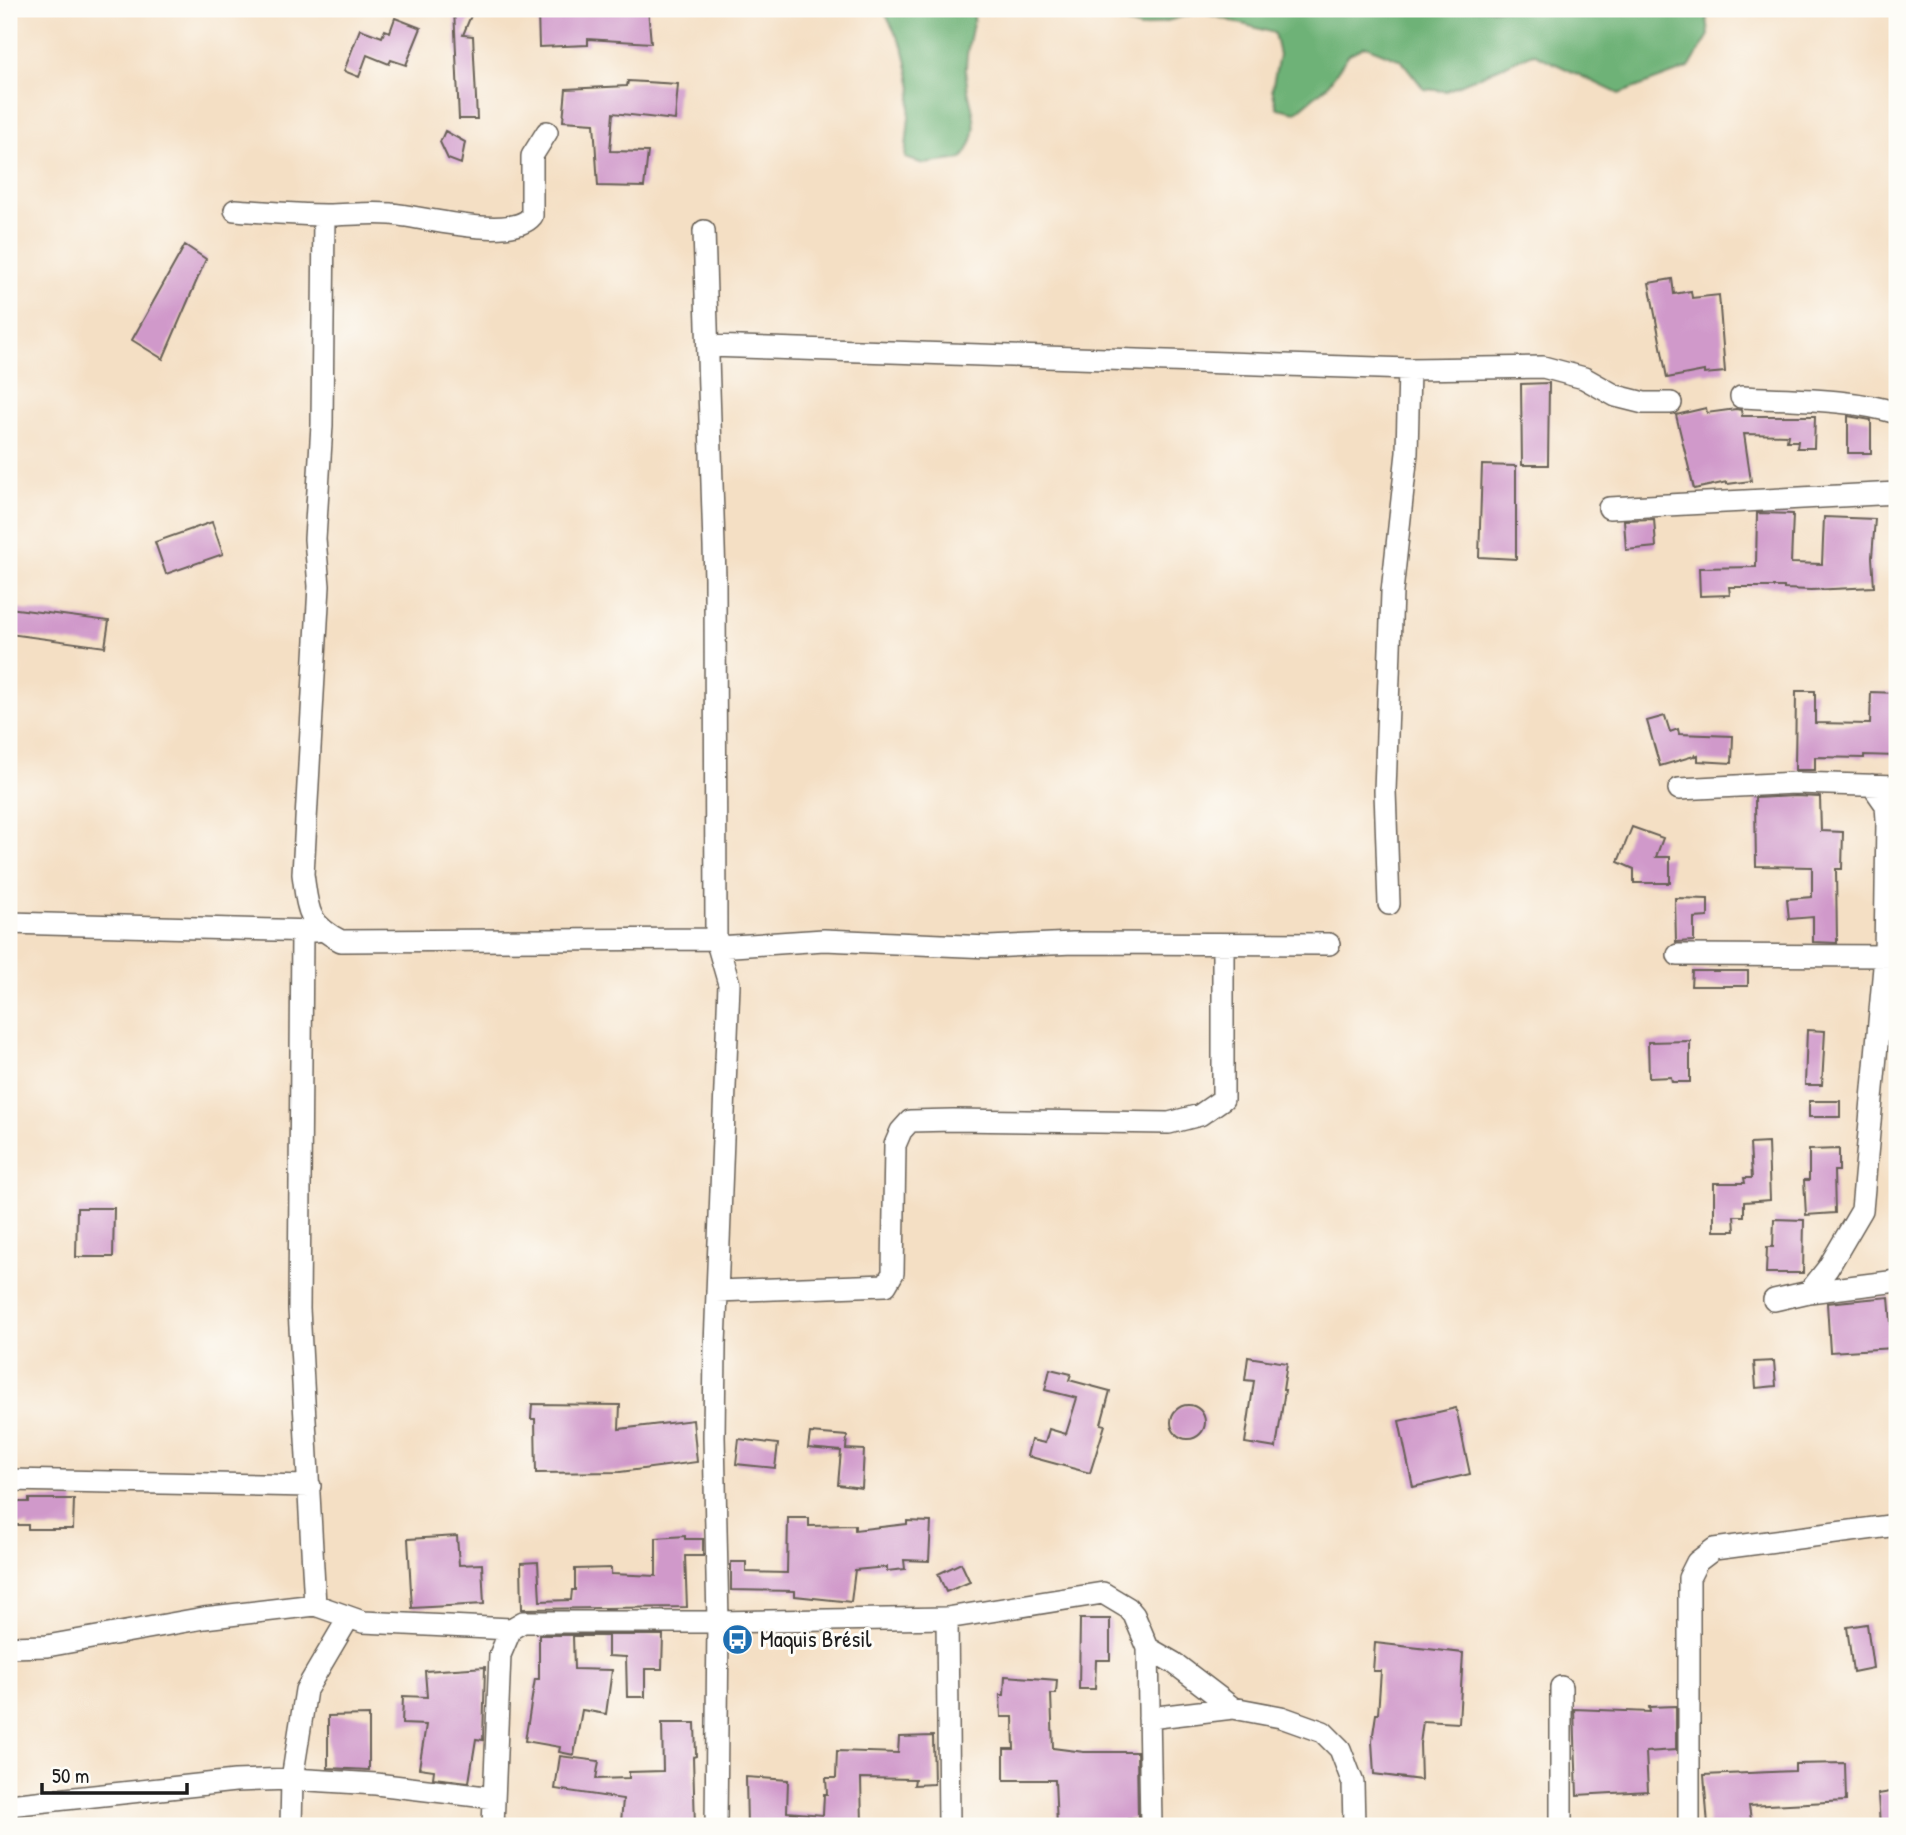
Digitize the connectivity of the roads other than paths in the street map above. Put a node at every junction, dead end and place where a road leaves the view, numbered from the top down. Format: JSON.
{"nodes":[{"id":1,"x":547,"y":132,"type":"dead end"},
{"id":2,"x":235,"y":210,"type":"dead end"},
{"id":3,"x":324,"y":215,"type":"junction"},
{"id":4,"x":704,"y":231,"type":"dead end"},
{"id":5,"x":708,"y":346,"type":"junction"},
{"id":6,"x":1409,"y":369,"type":"junction"},
{"id":7,"x":1741,"y":397,"type":"dead end"},
{"id":8,"x":1671,"y":404,"type":"dead end"},
{"id":9,"x":1897,"y":413,"type":"edge"},
{"id":10,"x":1897,"y":494,"type":"edge"},
{"id":11,"x":1609,"y":508,"type":"dead end"},
{"id":12,"x":1872,"y":785,"type":"junction"},
{"id":13,"x":1897,"y":786,"type":"edge"},
{"id":14,"x":1679,"y":789,"type":"dead end"},
{"id":15,"x":1389,"y":904,"type":"dead end"},
{"id":16,"x":9,"y":923,"type":"edge"},
{"id":17,"x":312,"y":931,"type":"junction"},
{"id":18,"x":717,"y":943,"type":"junction"},
{"id":19,"x":1223,"y":944,"type":"junction"},
{"id":20,"x":1329,"y":944,"type":"dead end"},
{"id":21,"x":1678,"y":955,"type":"dead end"},
{"id":22,"x":1891,"y":956,"type":"edge"},
{"id":23,"x":1897,"y":1281,"type":"edge"},
{"id":24,"x":717,"y":1291,"type":"junction"},
{"id":25,"x":1809,"y":1292,"type":"junction"},
{"id":26,"x":1774,"y":1300,"type":"dead end"},
{"id":27,"x":9,"y":1480,"type":"edge"},
{"id":28,"x":310,"y":1486,"type":"junction"},
{"id":29,"x":1897,"y":1525,"type":"edge"},
{"id":30,"x":315,"y":1605,"type":"junction"},
{"id":31,"x":349,"y":1617,"type":"junction"},
{"id":32,"x":947,"y":1618,"type":"junction"},
{"id":33,"x":718,"y":1622,"type":"junction"},
{"id":34,"x":511,"y":1629,"type":"junction"},
{"id":35,"x":9,"y":1647,"type":"edge"},
{"id":36,"x":1148,"y":1648,"type":"junction"},
{"id":37,"x":1561,"y":1687,"type":"dead end"},
{"id":38,"x":1233,"y":1708,"type":"junction"},
{"id":39,"x":1149,"y":1718,"type":"junction"},
{"id":40,"x":292,"y":1779,"type":"junction"},
{"id":41,"x":494,"y":1798,"type":"junction"},
{"id":42,"x":9,"y":1805,"type":"edge"},
{"id":43,"x":291,"y":1826,"type":"edge"},
{"id":44,"x":493,"y":1826,"type":"edge"},
{"id":45,"x":716,"y":1826,"type":"edge"},
{"id":46,"x":949,"y":1826,"type":"edge"},
{"id":47,"x":1151,"y":1826,"type":"edge"},
{"id":48,"x":1353,"y":1826,"type":"edge"},
{"id":49,"x":1560,"y":1826,"type":"edge"},
{"id":50,"x":1689,"y":1826,"type":"edge"}],
"edges":[{"from":1,"to":3,"type":"street"},
{"from":2,"to":3,"type":"street"},
{"from":3,"to":17,"type":"street"},
{"from":4,"to":5,"type":"street"},
{"from":5,"to":6,"type":"street"},
{"from":5,"to":18,"type":"street"},
{"from":6,"to":8,"type":"street"},
{"from":6,"to":15,"type":"street"},
{"from":7,"to":9,"type":"street"},
{"from":10,"to":11,"type":"street"},
{"from":12,"to":13,"type":"street"},
{"from":12,"to":14,"type":"street"},
{"from":12,"to":22,"type":"street"},
{"from":16,"to":17,"type":"street"},
{"from":17,"to":18,"type":"street"},
{"from":17,"to":28,"type":"street"},
{"from":18,"to":19,"type":"street"},
{"from":18,"to":24,"type":"street"},
{"from":19,"to":20,"type":"street"},
{"from":19,"to":24,"type":"street"},
{"from":21,"to":22,"type":"street"},
{"from":22,"to":25,"type":"street"},
{"from":23,"to":25,"type":"street"},
{"from":24,"to":33,"type":"street"},
{"from":25,"to":26,"type":"street"},
{"from":27,"to":28,"type":"street"},
{"from":28,"to":30,"type":"street"},
{"from":29,"to":50,"type":"street"},
{"from":30,"to":31,"type":"street"},
{"from":30,"to":35,"type":"street"},
{"from":31,"to":34,"type":"street"},
{"from":31,"to":40,"type":"street"},
{"from":32,"to":33,"type":"street"},
{"from":32,"to":36,"type":"street"},
{"from":32,"to":46,"type":"street"},
{"from":33,"to":34,"type":"street"},
{"from":33,"to":45,"type":"street"},
{"from":34,"to":41,"type":"street"},
{"from":36,"to":38,"type":"street"},
{"from":36,"to":39,"type":"street"},
{"from":37,"to":49,"type":"street"},
{"from":38,"to":39,"type":"street"},
{"from":38,"to":48,"type":"street"},
{"from":39,"to":47,"type":"street"},
{"from":40,"to":41,"type":"street"},
{"from":40,"to":42,"type":"street"},
{"from":40,"to":43,"type":"street"},
{"from":41,"to":44,"type":"street"}]}
